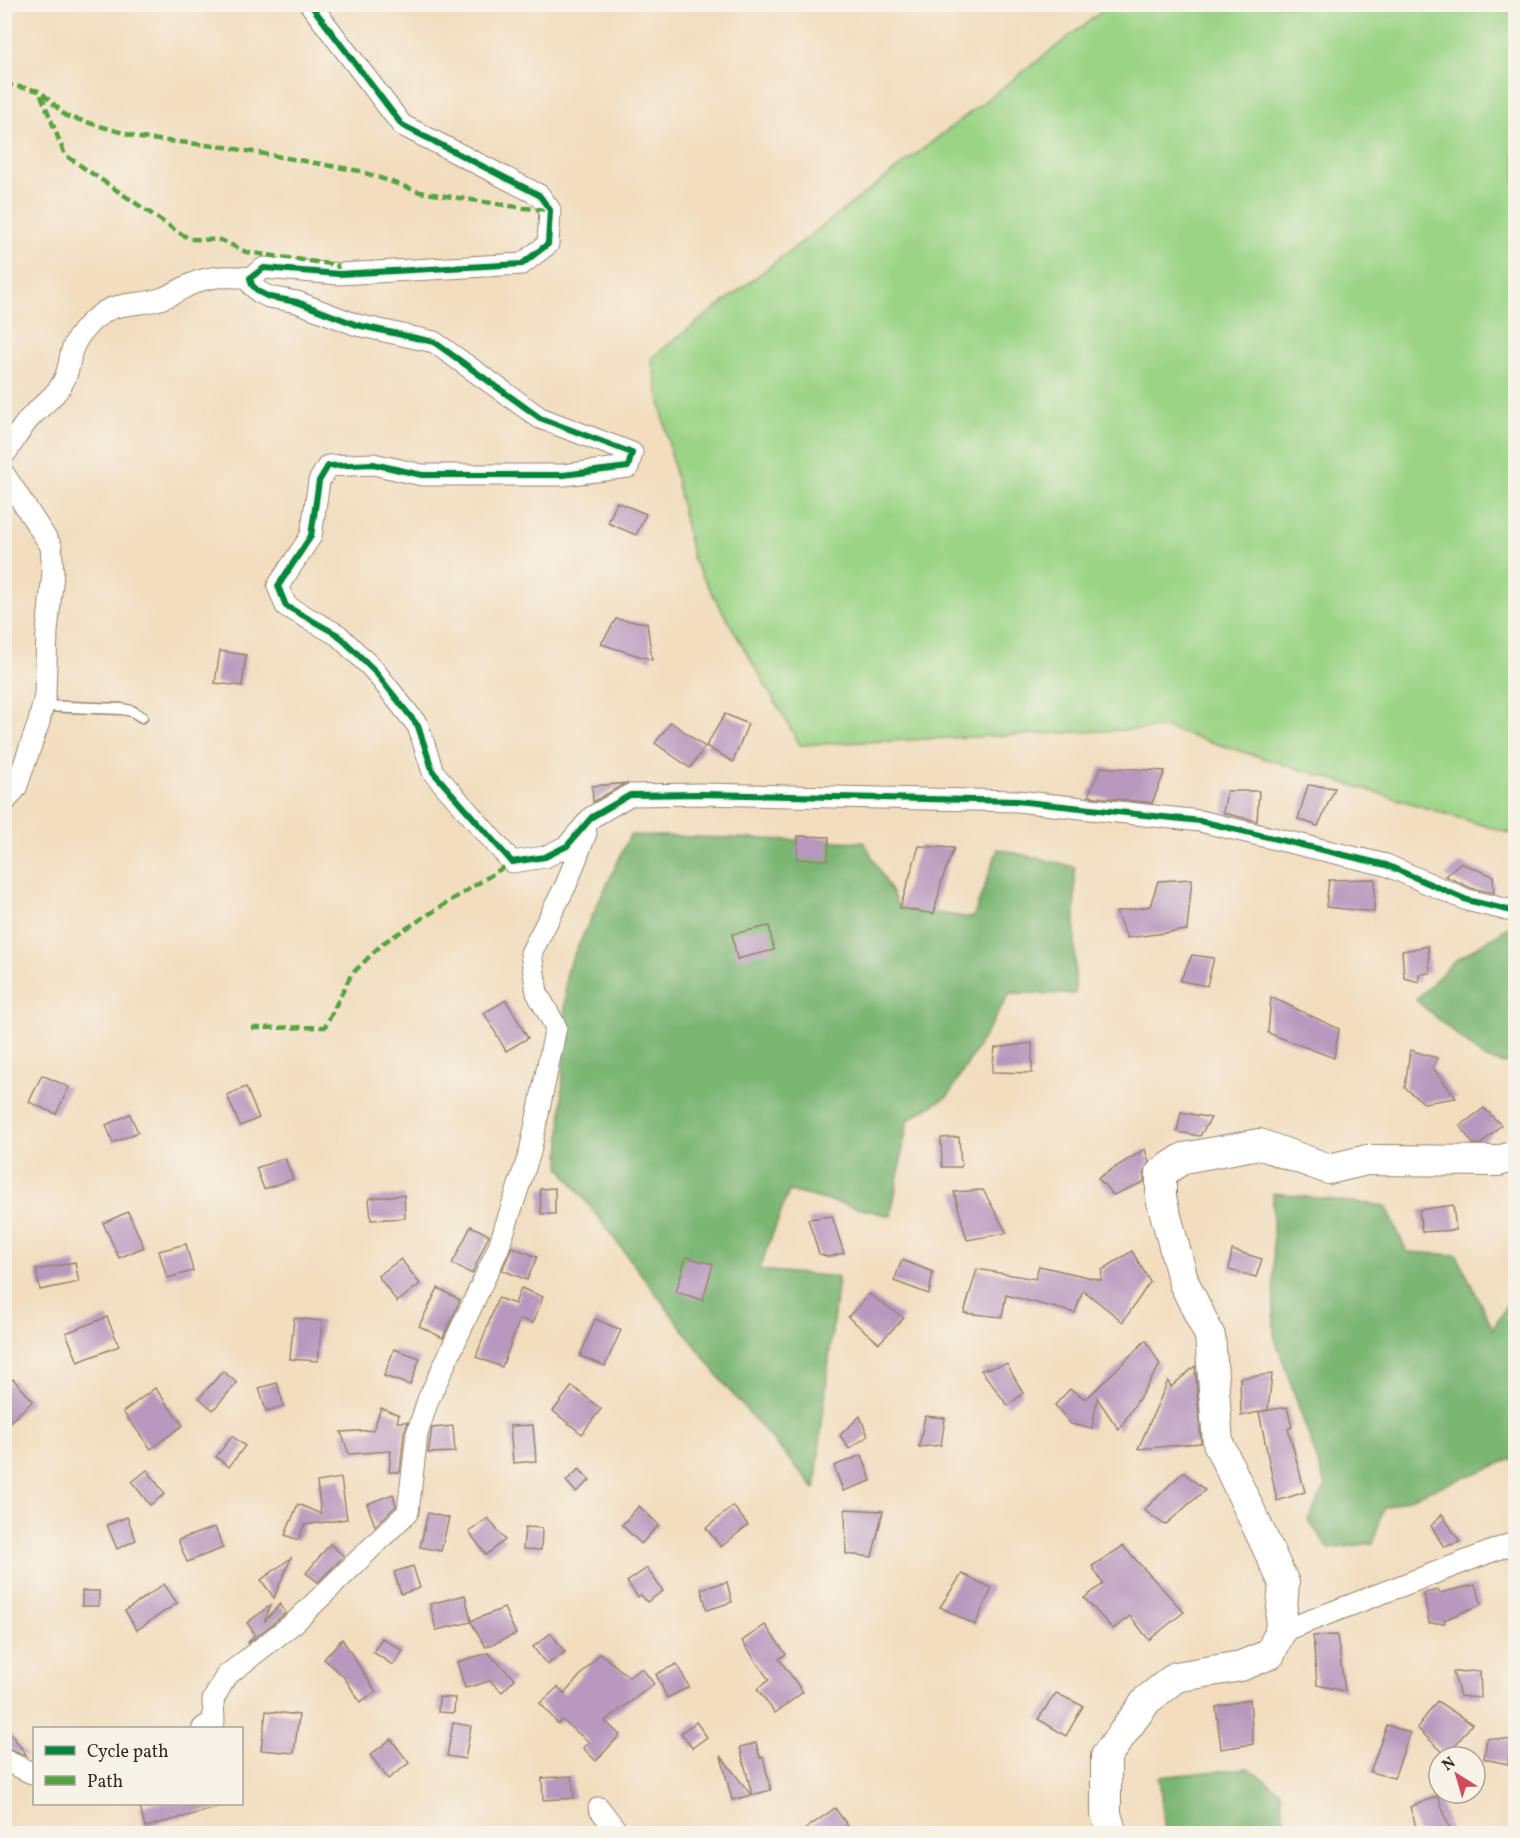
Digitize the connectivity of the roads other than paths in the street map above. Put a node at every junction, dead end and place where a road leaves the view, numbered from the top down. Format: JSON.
{"nodes":[{"id":1,"x":310,"y":4,"type":"edge"},
{"id":2,"x":250,"y":278,"type":"junction"},
{"id":3,"x":4,"y":455,"type":"edge"},
{"id":4,"x":4,"y":474,"type":"edge"},
{"id":5,"x":42,"y":706,"type":"junction"},
{"id":6,"x":142,"y":717,"type":"dead end"},
{"id":7,"x":4,"y":804,"type":"edge"},
{"id":8,"x":592,"y":817,"type":"junction"},
{"id":9,"x":1515,"y":912,"type":"edge"},
{"id":10,"x":1515,"y":1156,"type":"edge"},
{"id":11,"x":1515,"y":1542,"type":"edge"},
{"id":12,"x":1280,"y":1632,"type":"junction"},
{"id":13,"x":205,"y":1727,"type":"edge"},
{"id":14,"x":4,"y":1760,"type":"edge"},
{"id":15,"x":33,"y":1774,"type":"edge"},
{"id":16,"x":599,"y":1808,"type":"dead end"},
{"id":17,"x":619,"y":1833,"type":"edge"},
{"id":18,"x":1112,"y":1833,"type":"edge"}],
"edges":[{"from":1,"to":2,"type":"street"},
{"from":2,"to":3,"type":"street"},
{"from":2,"to":8,"type":"street"},
{"from":4,"to":5,"type":"street"},
{"from":5,"to":6,"type":"lane"},
{"from":5,"to":7,"type":"street"},
{"from":8,"to":9,"type":"street"},
{"from":8,"to":13,"type":"street"},
{"from":10,"to":12,"type":"street"},
{"from":11,"to":12,"type":"street"},
{"from":12,"to":18,"type":"street"},
{"from":14,"to":15,"type":"street"},
{"from":16,"to":17,"type":"street"}]}
